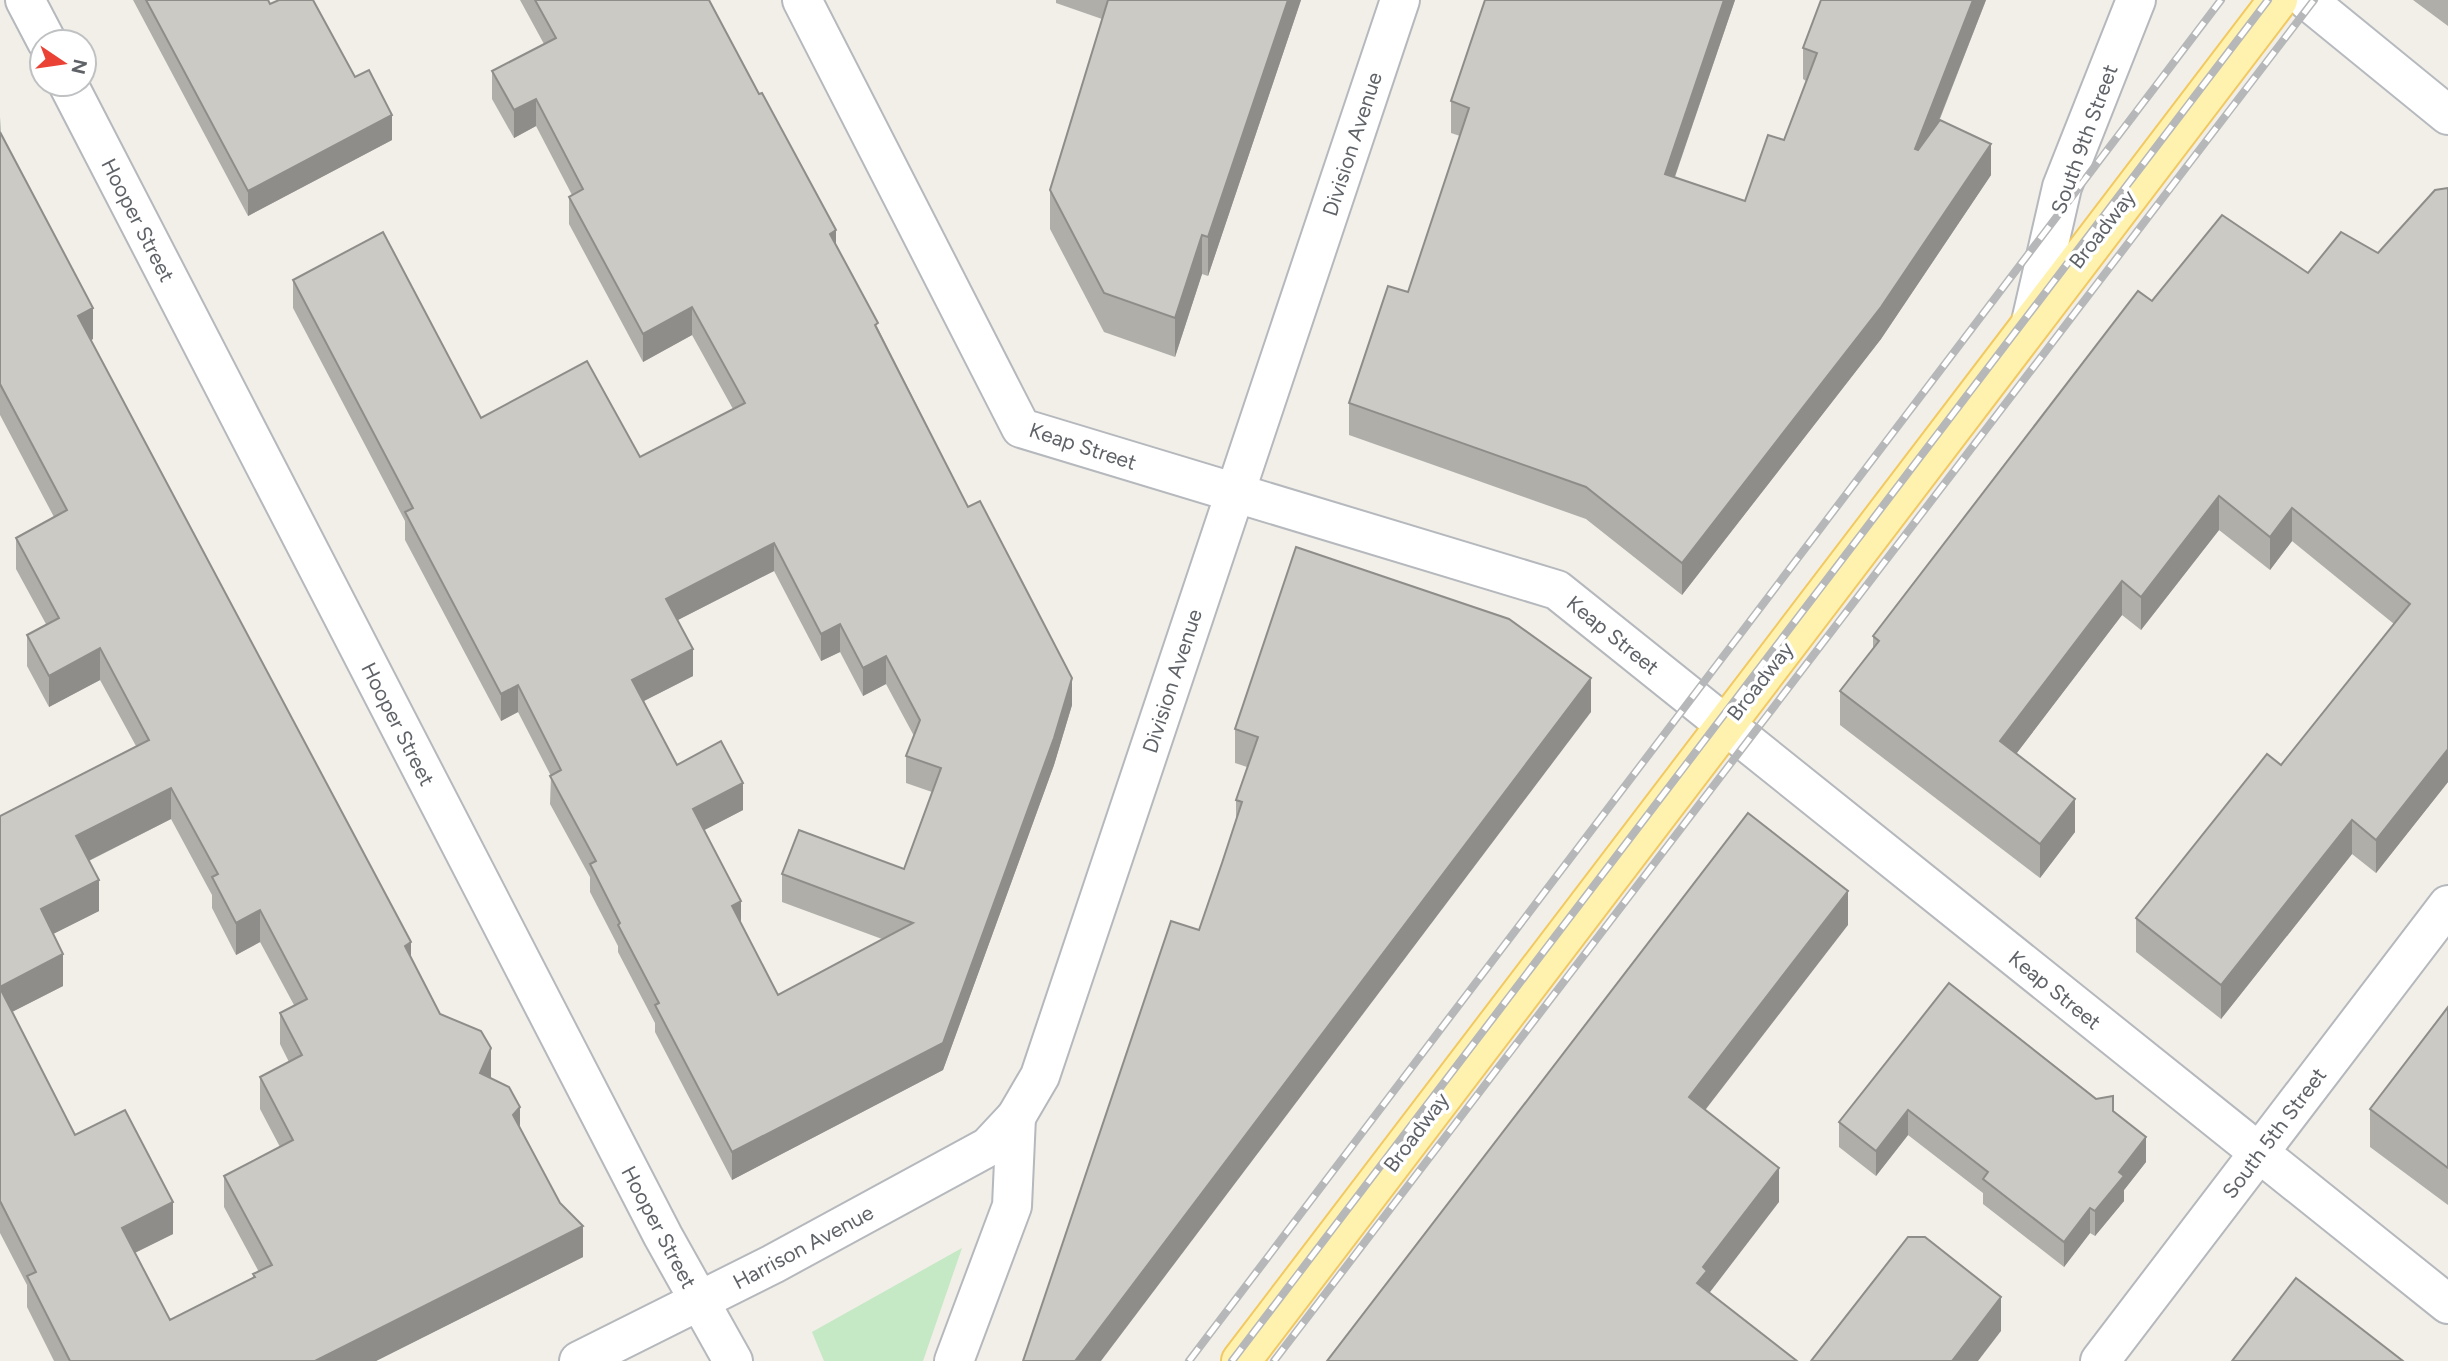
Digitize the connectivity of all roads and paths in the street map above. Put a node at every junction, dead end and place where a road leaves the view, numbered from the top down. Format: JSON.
{"nodes":[{"id":1,"x":25,"y":0,"type":"edge"},
{"id":2,"x":802,"y":0,"type":"edge"},
{"id":3,"x":1400,"y":0,"type":"edge"},
{"id":4,"x":2136,"y":0,"type":"edge"},
{"id":5,"x":2278,"y":0,"type":"edge"},
{"id":6,"x":2306,"y":0,"type":"edge"},
{"id":7,"x":40,"y":28,"type":"edge"},
{"id":8,"x":75,"y":98,"type":"edge"},
{"id":9,"x":2448,"y":115,"type":"edge"},
{"id":10,"x":2031,"y":322,"type":"junction"},
{"id":11,"x":1236,"y":494,"type":"junction"},
{"id":12,"x":1726,"y":725,"type":"junction"},
{"id":13,"x":2448,"y":905,"type":"edge"},
{"id":14,"x":1016,"y":1117,"type":"junction"},
{"id":15,"x":2258,"y":1154,"type":"junction"},
{"id":16,"x":699,"y":1301,"type":"junction"},
{"id":17,"x":2448,"y":1304,"type":"edge"},
{"id":18,"x":579,"y":1361,"type":"edge"},
{"id":19,"x":733,"y":1361,"type":"edge"},
{"id":20,"x":954,"y":1361,"type":"edge"},
{"id":21,"x":1241,"y":1361,"type":"edge"},
{"id":22,"x":2100,"y":1361,"type":"edge"}],
"edges":[{"from":1,"to":7,"type":"street"},
{"from":2,"to":11,"type":"street","name":"Keap Street"},
{"from":3,"to":11,"type":"street","name":"Division Avenue"},
{"from":4,"to":10,"type":"street","name":"South 9th Street"},
{"from":5,"to":10,"type":"main road","name":"Broadway"},
{"from":6,"to":9,"type":"street"},
{"from":8,"to":16,"type":"street","name":"Hooper Street"},
{"from":10,"to":12,"type":"main road","name":"Broadway"},
{"from":11,"to":12,"type":"street","name":"Keap Street"},
{"from":11,"to":14,"type":"street","name":"Division Avenue"},
{"from":12,"to":15,"type":"street","name":"Keap Street"},
{"from":12,"to":21,"type":"main road","name":"Broadway"},
{"from":13,"to":15,"type":"street","name":"South 5th Street"},
{"from":14,"to":16,"type":"street","name":"Harrison Avenue"},
{"from":14,"to":20,"type":"street","name":"Division Avenue"},
{"from":15,"to":17,"type":"street","name":"Keap Street"},
{"from":15,"to":22,"type":"street","name":"South 5th Street"},
{"from":16,"to":18,"type":"street","name":"Harrison Avenue"},
{"from":16,"to":19,"type":"street","name":"Hooper Street"}]}
